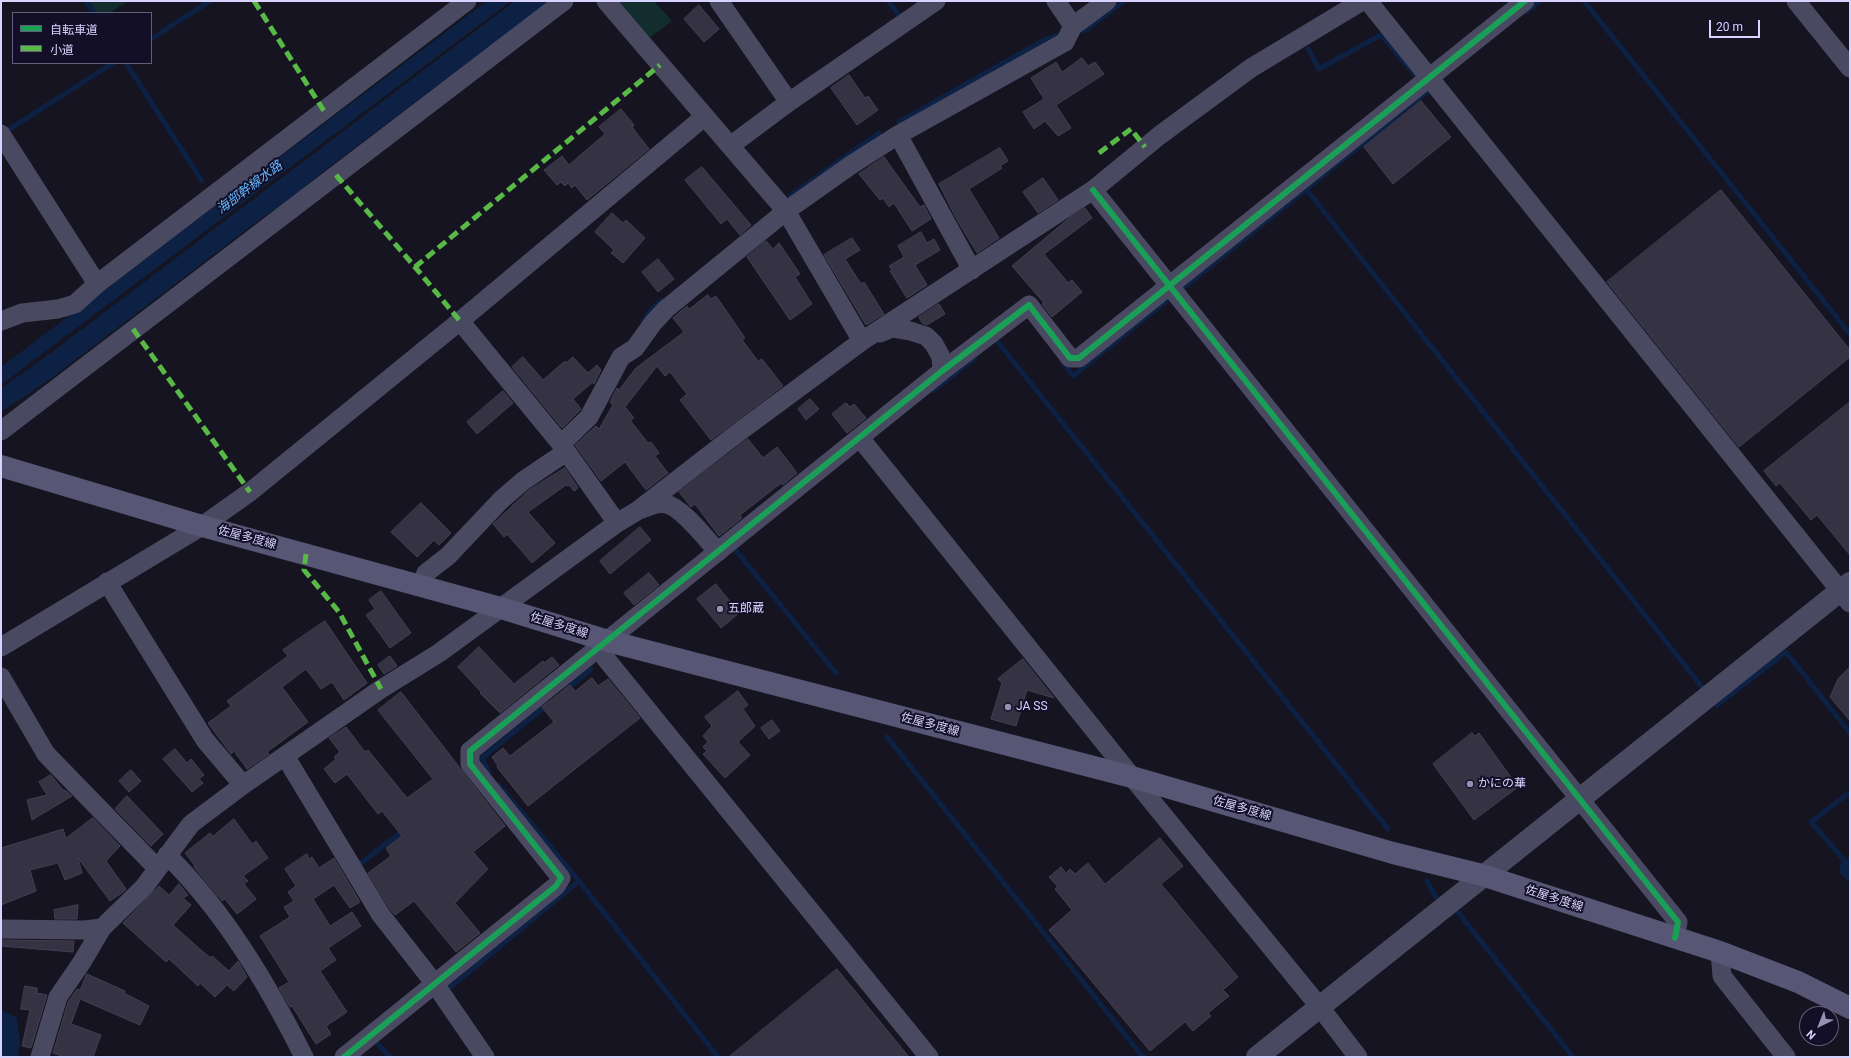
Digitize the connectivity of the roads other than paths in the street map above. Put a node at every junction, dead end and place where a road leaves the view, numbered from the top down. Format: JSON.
{"nodes":[{"id":1,"x":467,"y":1,"type":"edge"},
{"id":2,"x":564,"y":1,"type":"edge"},
{"id":3,"x":606,"y":1,"type":"edge"},
{"id":4,"x":719,"y":1,"type":"edge"},
{"id":5,"x":936,"y":1,"type":"edge"},
{"id":6,"x":1056,"y":1,"type":"edge"},
{"id":7,"x":1107,"y":1,"type":"edge"},
{"id":8,"x":1362,"y":1,"type":"edge"},
{"id":9,"x":1368,"y":1,"type":"edge"},
{"id":10,"x":1525,"y":1,"type":"edge"},
{"id":11,"x":1796,"y":1,"type":"edge"},
{"id":12,"x":1073,"y":26,"type":"junction"},
{"id":13,"x":1850,"y":68,"type":"edge"},
{"id":14,"x":1430,"y":77,"type":"junction"},
{"id":15,"x":789,"y":102,"type":"junction"},
{"id":16,"x":704,"y":117,"type":"junction"},
{"id":17,"x":1,"y":134,"type":"edge"},
{"id":18,"x":898,"y":135,"type":"junction"},
{"id":19,"x":730,"y":146,"type":"junction"},
{"id":20,"x":1093,"y":190,"type":"junction"},
{"id":21,"x":786,"y":211,"type":"junction"},
{"id":22,"x":972,"y":270,"type":"junction"},
{"id":23,"x":97,"y":284,"type":"junction"},
{"id":24,"x":1170,"y":287,"type":"junction"},
{"id":25,"x":1,"y":321,"type":"edge"},
{"id":26,"x":460,"y":321,"type":"junction"},
{"id":27,"x":862,"y":341,"type":"junction"},
{"id":28,"x":942,"y":371,"type":"junction"},
{"id":29,"x":1,"y":431,"type":"edge"},
{"id":30,"x":860,"y":438,"type":"junction"},
{"id":31,"x":563,"y":448,"type":"junction"},
{"id":32,"x":1,"y":466,"type":"edge"},
{"id":33,"x":637,"y":511,"type":"junction"},
{"id":34,"x":617,"y":523,"type":"junction"},
{"id":35,"x":202,"y":526,"type":"junction"},
{"id":36,"x":718,"y":552,"type":"junction"},
{"id":37,"x":107,"y":582,"type":"junction"},
{"id":38,"x":420,"y":586,"type":"junction"},
{"id":39,"x":1847,"y":592,"type":"edge"},
{"id":40,"x":501,"y":608,"type":"junction"},
{"id":41,"x":603,"y":645,"type":"junction"},
{"id":42,"x":1,"y":647,"type":"edge"},
{"id":43,"x":1,"y":677,"type":"edge"},
{"id":44,"x":285,"y":756,"type":"junction"},
{"id":45,"x":1132,"y":777,"type":"junction"},
{"id":46,"x":243,"y":785,"type":"junction"},
{"id":47,"x":1579,"y":798,"type":"junction"},
{"id":48,"x":162,"y":861,"type":"junction"},
{"id":49,"x":1482,"y":875,"type":"junction"},
{"id":50,"x":102,"y":928,"type":"junction"},
{"id":51,"x":1,"y":929,"type":"edge"},
{"id":52,"x":1675,"y":938,"type":"junction"},
{"id":53,"x":1720,"y":952,"type":"junction"},
{"id":54,"x":435,"y":984,"type":"junction"},
{"id":55,"x":1320,"y":1006,"type":"junction"},
{"id":56,"x":1850,"y":1008,"type":"edge"},
{"id":57,"x":40,"y":1057,"type":"edge"},
{"id":58,"x":304,"y":1057,"type":"edge"},
{"id":59,"x":344,"y":1057,"type":"edge"},
{"id":60,"x":485,"y":1057,"type":"edge"},
{"id":61,"x":929,"y":1057,"type":"edge"},
{"id":62,"x":1257,"y":1057,"type":"edge"},
{"id":63,"x":1358,"y":1057,"type":"edge"},
{"id":64,"x":1786,"y":1057,"type":"edge"}],
"edges":[{"from":1,"to":23,"type":"street"},
{"from":2,"to":29,"type":"street"},
{"from":3,"to":16,"type":"street"},
{"from":4,"to":15,"type":"street"},
{"from":5,"to":15,"type":"street"},
{"from":6,"to":12,"type":"street"},
{"from":7,"to":12,"type":"street"},
{"from":8,"to":20,"type":"street"},
{"from":9,"to":14,"type":"street"},
{"from":10,"to":14,"type":"street"},
{"from":11,"to":13,"type":"street"},
{"from":12,"to":18,"type":"street"},
{"from":14,"to":24,"type":"street"},
{"from":14,"to":39,"type":"street"},
{"from":15,"to":19,"type":"street"},
{"from":16,"to":19,"type":"street"},
{"from":16,"to":26,"type":"street"},
{"from":17,"to":23,"type":"street"},
{"from":18,"to":21,"type":"street"},
{"from":18,"to":22,"type":"street"},
{"from":19,"to":21,"type":"street"},
{"from":20,"to":22,"type":"street"},
{"from":20,"to":24,"type":"street"},
{"from":21,"to":27,"type":"street"},
{"from":21,"to":31,"type":"street"},
{"from":22,"to":27,"type":"street"},
{"from":23,"to":25,"type":"street"},
{"from":24,"to":28,"type":"street"},
{"from":24,"to":47,"type":"street"},
{"from":26,"to":31,"type":"street"},
{"from":26,"to":35,"type":"street"},
{"from":27,"to":28,"type":"street"},
{"from":27,"to":33,"type":"street"},
{"from":28,"to":30,"type":"street"},
{"from":30,"to":36,"type":"street"},
{"from":30,"to":45,"type":"street"},
{"from":31,"to":34,"type":"street"},
{"from":31,"to":38,"type":"street"},
{"from":32,"to":35,"type":"main road","name":"佐屋多度線"},
{"from":33,"to":34,"type":"street"},
{"from":33,"to":36,"type":"street"},
{"from":34,"to":40,"type":"street"},
{"from":35,"to":37,"type":"street"},
{"from":35,"to":38,"type":"main road","name":"佐屋多度線"},
{"from":36,"to":41,"type":"street"},
{"from":37,"to":42,"type":"street"},
{"from":37,"to":46,"type":"street"},
{"from":38,"to":40,"type":"main road","name":"佐屋多度線"},
{"from":39,"to":47,"type":"street"},
{"from":40,"to":41,"type":"main road","name":"佐屋多度線"},
{"from":40,"to":44,"type":"street"},
{"from":41,"to":45,"type":"main road","name":"佐屋多度線"},
{"from":41,"to":54,"type":"street"},
{"from":41,"to":61,"type":"street"},
{"from":43,"to":48,"type":"street"},
{"from":44,"to":46,"type":"street"},
{"from":44,"to":54,"type":"street"},
{"from":45,"to":49,"type":"main road","name":"佐屋多度線"},
{"from":45,"to":55,"type":"street"},
{"from":46,"to":48,"type":"street"},
{"from":47,"to":49,"type":"street"},
{"from":47,"to":52,"type":"street"},
{"from":48,"to":50,"type":"street"},
{"from":48,"to":58,"type":"street"},
{"from":49,"to":52,"type":"main road","name":"佐屋多度線"},
{"from":49,"to":55,"type":"street"},
{"from":50,"to":51,"type":"street"},
{"from":50,"to":57,"type":"street"},
{"from":52,"to":53,"type":"main road","name":"佐屋多度線"},
{"from":53,"to":56,"type":"main road","name":"佐屋多度線"},
{"from":53,"to":64,"type":"street"},
{"from":54,"to":59,"type":"street"},
{"from":54,"to":60,"type":"street"},
{"from":55,"to":62,"type":"street"},
{"from":55,"to":63,"type":"street"}]}
